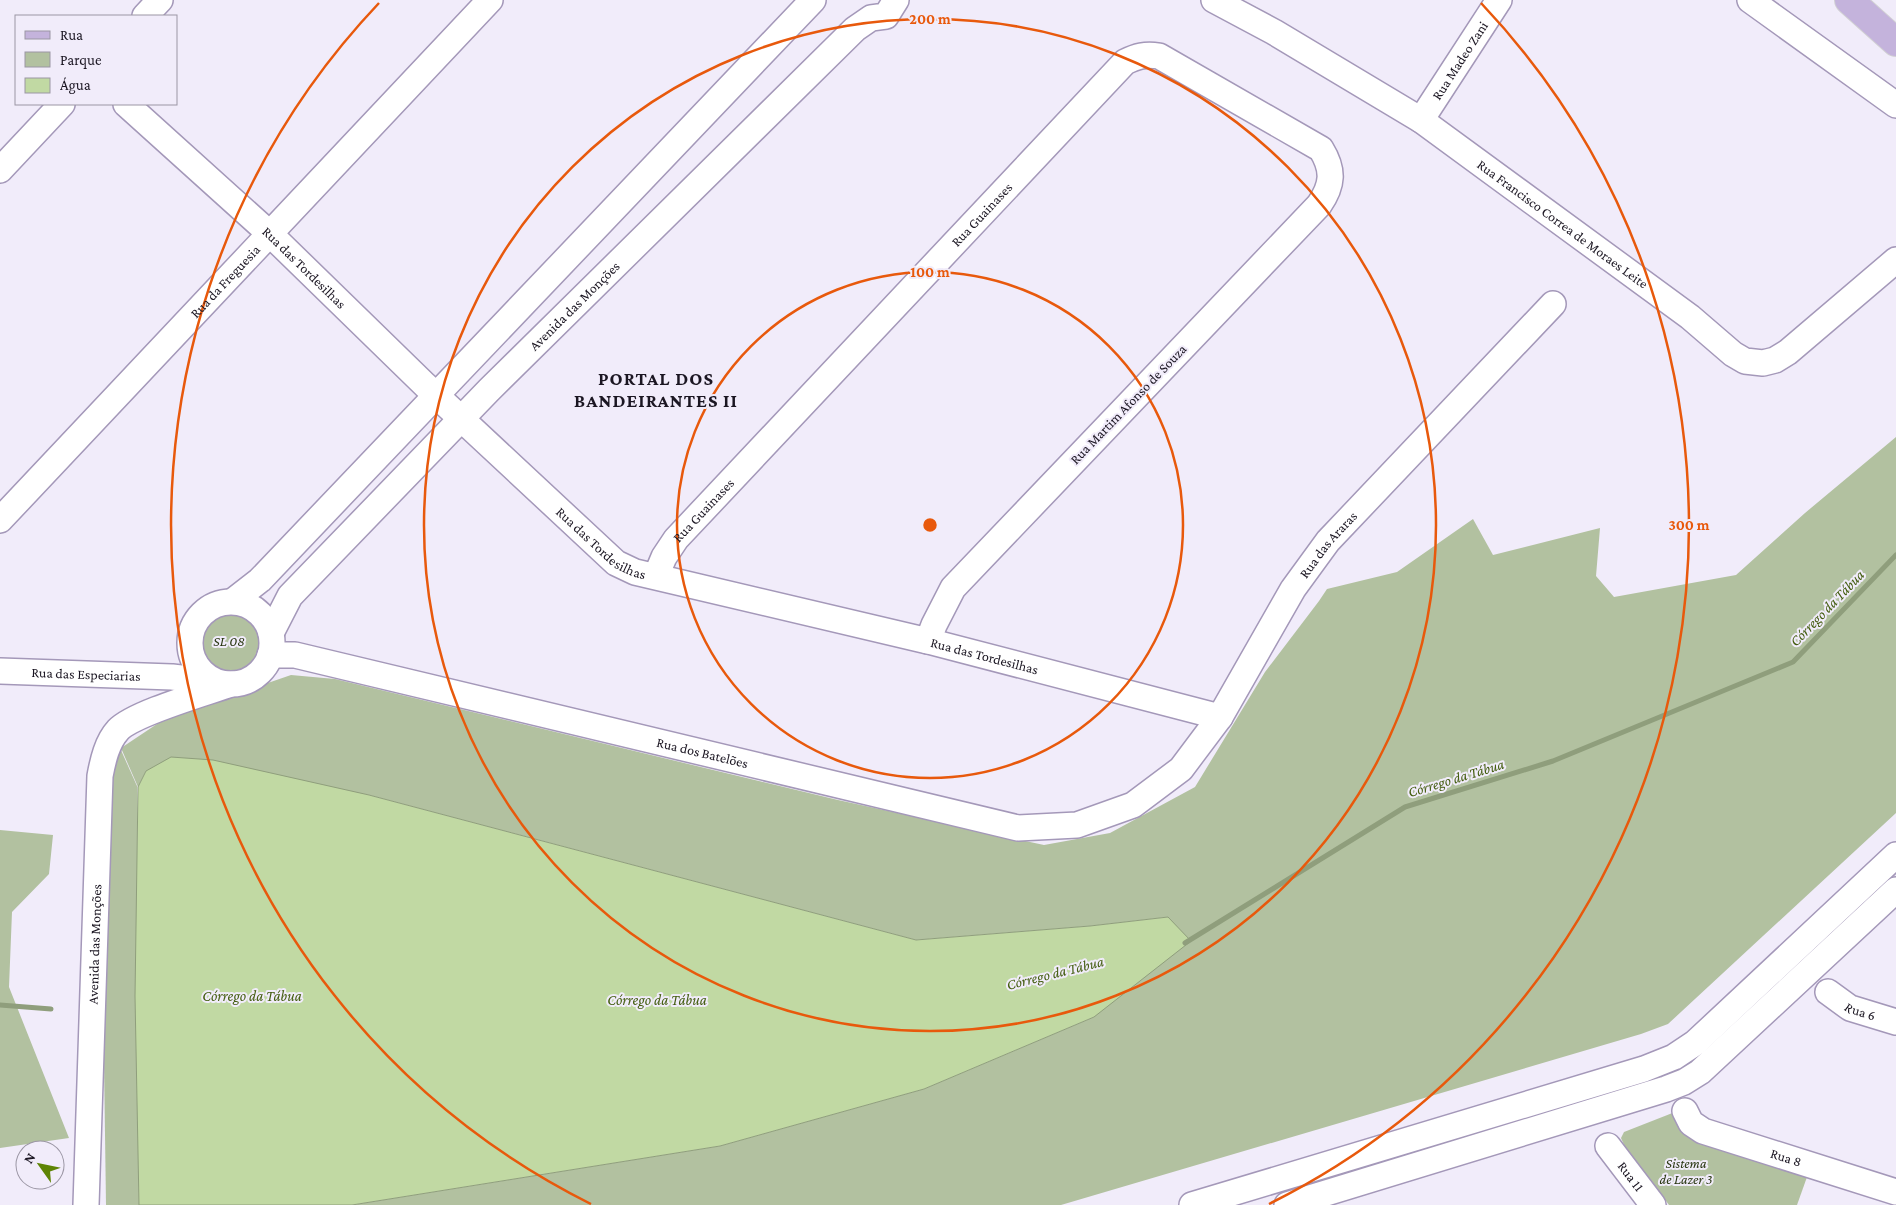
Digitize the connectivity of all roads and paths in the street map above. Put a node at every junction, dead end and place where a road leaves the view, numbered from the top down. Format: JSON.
{"nodes":[{"id":1,"x":160,"y":0,"type":"edge"},
{"id":2,"x":490,"y":0,"type":"edge"},
{"id":3,"x":813,"y":0,"type":"edge"},
{"id":4,"x":896,"y":0,"type":"edge"},
{"id":5,"x":1214,"y":0,"type":"edge"},
{"id":6,"x":1498,"y":0,"type":"edge"},
{"id":7,"x":1750,"y":0,"type":"edge"},
{"id":8,"x":1849,"y":0,"type":"edge"},
{"id":9,"x":145,"y":15,"type":"edge"},
{"id":10,"x":1896,"y":42,"type":"edge"},
{"id":11,"x":61,"y":105,"type":"edge"},
{"id":12,"x":127,"y":105,"type":"edge"},
{"id":13,"x":1896,"y":105,"type":"edge"},
{"id":14,"x":1421,"y":120,"type":"junction"},
{"id":15,"x":0,"y":170,"type":"edge"},
{"id":16,"x":1330,"y":171,"type":"joint"},
{"id":17,"x":270,"y":233,"type":"junction"},
{"id":18,"x":1896,"y":260,"type":"edge"},
{"id":19,"x":1553,"y":304,"type":"dead end"},
{"id":20,"x":436,"y":396,"type":"junction"},
{"id":21,"x":461,"y":419,"type":"junction"},
{"id":22,"x":0,"y":520,"type":"edge"},
{"id":23,"x":656,"y":576,"type":"junction"},
{"id":24,"x":233,"y":601,"type":"junction"},
{"id":25,"x":928,"y":641,"type":"junction"},
{"id":26,"x":271,"y":644,"type":"junction"},
{"id":27,"x":190,"y":652,"type":"junction"},
{"id":28,"x":0,"y":670,"type":"edge"},
{"id":29,"x":172,"y":677,"type":"junction"},
{"id":30,"x":226,"y":684,"type":"junction"},
{"id":31,"x":155,"y":710,"type":"junction"},
{"id":32,"x":1220,"y":717,"type":"junction"},
{"id":33,"x":1133,"y":805,"type":"joint"},
{"id":34,"x":1896,"y":855,"type":"edge"},
{"id":35,"x":1896,"y":890,"type":"edge"},
{"id":36,"x":1786,"y":956,"type":"junction"},
{"id":37,"x":1802,"y":975,"type":"junction"},
{"id":38,"x":1828,"y":992,"type":"dead end"},
{"id":39,"x":1896,"y":1022,"type":"edge"},
{"id":40,"x":1685,"y":1111,"type":"dead end"},
{"id":41,"x":1608,"y":1146,"type":"dead end"},
{"id":42,"x":1896,"y":1192,"type":"edge"},
{"id":43,"x":86,"y":1205,"type":"edge"},
{"id":44,"x":1192,"y":1205,"type":"edge"},
{"id":45,"x":1288,"y":1205,"type":"edge"},
{"id":46,"x":1653,"y":1205,"type":"edge"}],
"edges":[{"from":1,"to":9,"type":"street"},
{"from":2,"to":17,"type":"street","name":"Rua da Freguesia"},
{"from":3,"to":20,"type":"street"},
{"from":4,"to":21,"type":"street","name":"Avenida das Monções"},
{"from":5,"to":14,"type":"street","name":"Rua Francisco Correa de Moraes Leite"},
{"from":6,"to":14,"type":"street","name":"Rua Madeo Zani"},
{"from":7,"to":13,"type":"street"},
{"from":8,"to":10,"type":"main road"},
{"from":11,"to":15,"type":"street"},
{"from":12,"to":17,"type":"street","name":"Rua das Tordesilhas"},
{"from":14,"to":18,"type":"street","name":"Rua Francisco Correa de Moraes Leite"},
{"from":16,"to":23,"type":"street","name":"Rua Guainases"},
{"from":16,"to":25,"type":"street","name":"Rua Martim Afonso de Souza"},
{"from":17,"to":20,"type":"street","name":"Rua das Tordesilhas"},
{"from":17,"to":22,"type":"street","name":"Rua da Freguesia"},
{"from":19,"to":32,"type":"street","name":"Rua das Araras"},
{"from":20,"to":21,"type":"street","name":"Rua das Tordesilhas"},
{"from":20,"to":24,"type":"street"},
{"from":21,"to":23,"type":"street","name":"Rua das Tordesilhas"},
{"from":21,"to":26,"type":"street","name":"Avenida das Monções"},
{"from":23,"to":25,"type":"street","name":"Rua das Tordesilhas"},
{"from":24,"to":26,"type":"street"},
{"from":24,"to":27,"type":"street"},
{"from":25,"to":32,"type":"street","name":"Rua das Tordesilhas"},
{"from":26,"to":30,"type":"street"},
{"from":26,"to":33,"type":"street","name":"Rua dos Batelões"},
{"from":27,"to":29,"type":"street"},
{"from":27,"to":30,"type":"street"},
{"from":28,"to":29,"type":"street","name":"Rua das Especiarias"},
{"from":29,"to":30,"type":"street","name":"Rua das Especiarias"},
{"from":29,"to":31,"type":"street"},
{"from":30,"to":31,"type":"street","name":"Avenida das Monções"},
{"from":31,"to":43,"type":"street","name":"Avenida das Monções"},
{"from":32,"to":33,"type":"street","name":"Rua das Araras"},
{"from":34,"to":36,"type":"street"},
{"from":35,"to":37,"type":"street"},
{"from":36,"to":37,"type":"street"},
{"from":36,"to":44,"type":"street"},
{"from":37,"to":45,"type":"street"},
{"from":38,"to":39,"type":"street","name":"Rua 6"},
{"from":40,"to":42,"type":"street","name":"Rua 8"},
{"from":41,"to":46,"type":"street","name":"Rua 11"}]}
